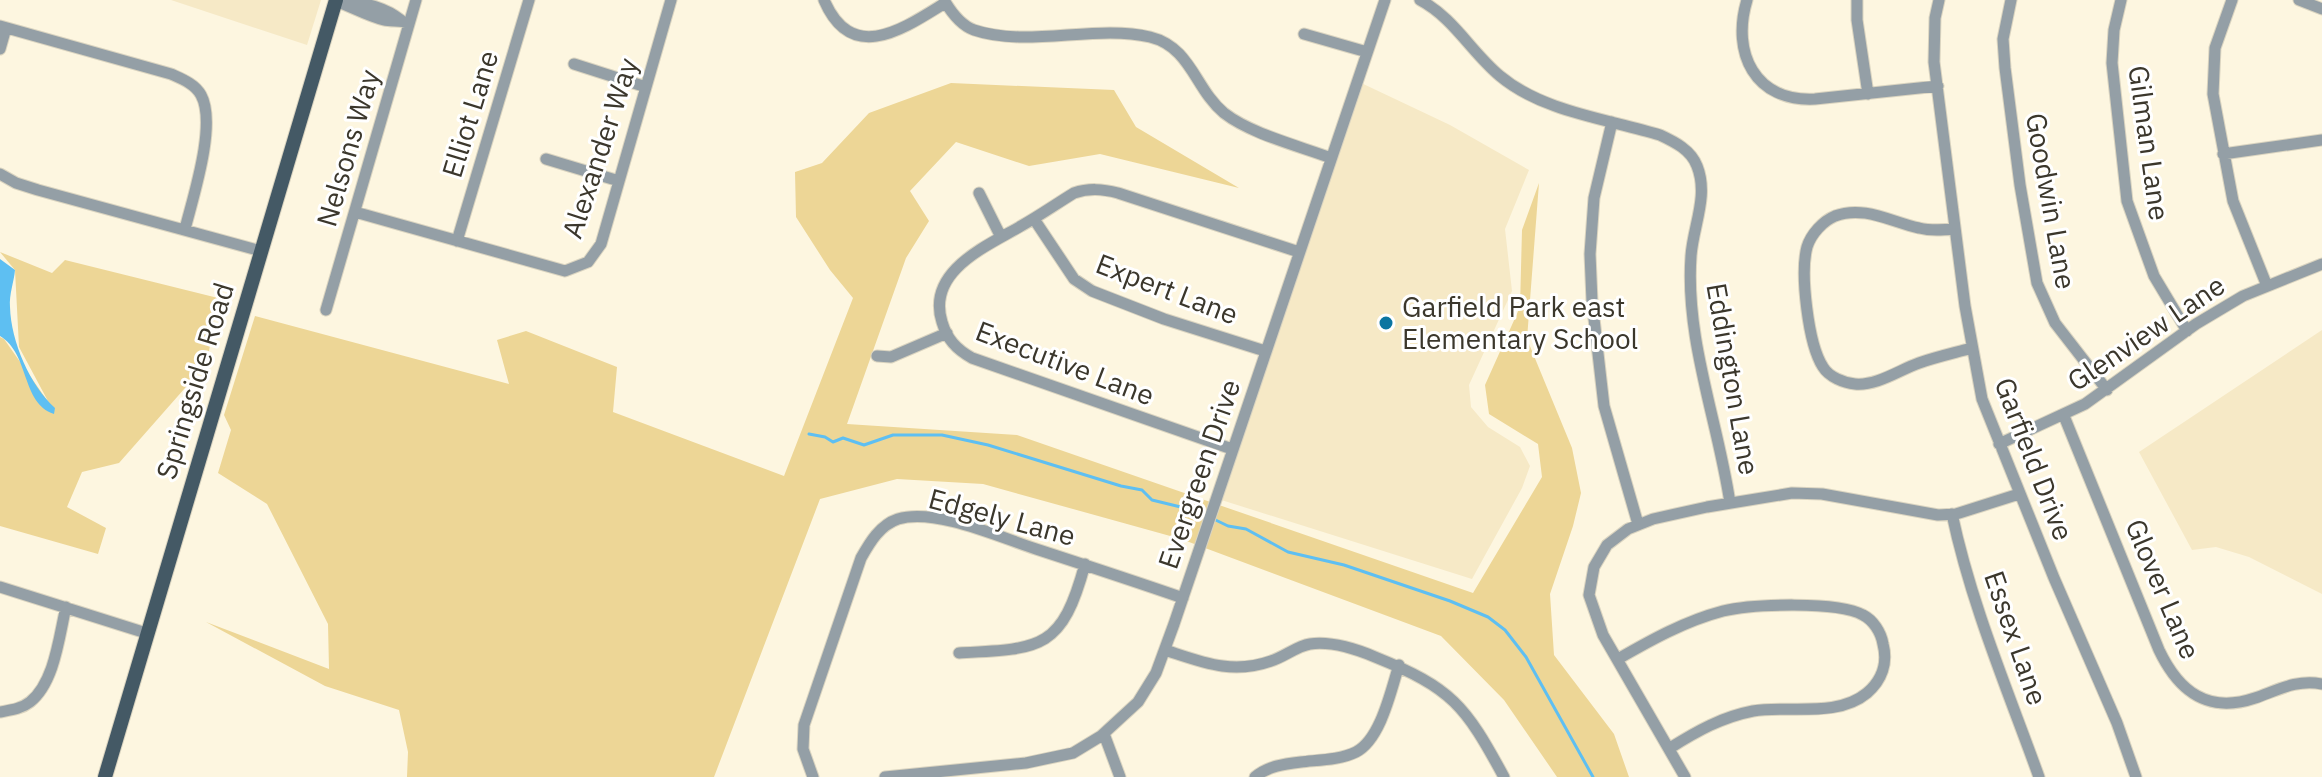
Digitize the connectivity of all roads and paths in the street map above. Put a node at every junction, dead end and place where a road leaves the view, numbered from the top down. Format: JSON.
{"nodes":[{"id":1,"x":416,"y":0,"type":"edge"},
{"id":2,"x":529,"y":0,"type":"edge"},
{"id":3,"x":671,"y":0,"type":"edge"},
{"id":4,"x":824,"y":0,"type":"edge"},
{"id":5,"x":1385,"y":0,"type":"edge"},
{"id":6,"x":1420,"y":0,"type":"edge"},
{"id":7,"x":1747,"y":0,"type":"edge"},
{"id":8,"x":1857,"y":0,"type":"edge"},
{"id":9,"x":1939,"y":0,"type":"edge"},
{"id":10,"x":2011,"y":0,"type":"edge"},
{"id":11,"x":2121,"y":0,"type":"edge"},
{"id":12,"x":2232,"y":0,"type":"edge"},
{"id":13,"x":2299,"y":0,"type":"edge"},
{"id":14,"x":944,"y":1,"type":"edge"},
{"id":15,"x":340,"y":2,"type":"edge"},
{"id":16,"x":2322,"y":9,"type":"edge"},
{"id":17,"x":405,"y":21,"type":"junction"},
{"id":18,"x":3,"y":27,"type":"edge"},
{"id":19,"x":1304,"y":34,"type":"dead end"},
{"id":20,"x":0,"y":49,"type":"edge"},
{"id":21,"x":1367,"y":52,"type":"junction"},
{"id":22,"x":574,"y":64,"type":"dead end"},
{"id":23,"x":1938,"y":86,"type":"junction"},
{"id":24,"x":646,"y":87,"type":"junction"},
{"id":25,"x":1868,"y":94,"type":"junction"},
{"id":26,"x":1612,"y":122,"type":"junction"},
{"id":27,"x":2322,"y":140,"type":"edge"},
{"id":28,"x":2223,"y":154,"type":"junction"},
{"id":29,"x":1331,"y":158,"type":"junction"},
{"id":30,"x":546,"y":159,"type":"dead end"},
{"id":31,"x":0,"y":174,"type":"edge"},
{"id":32,"x":619,"y":181,"type":"junction"},
{"id":33,"x":979,"y":193,"type":"dead end"},
{"id":34,"x":355,"y":212,"type":"junction"},
{"id":35,"x":1034,"y":219,"type":"junction"},
{"id":36,"x":185,"y":229,"type":"junction"},
{"id":37,"x":1955,"y":229,"type":"junction"},
{"id":38,"x":1001,"y":237,"type":"junction"},
{"id":39,"x":457,"y":241,"type":"junction"},
{"id":40,"x":261,"y":251,"type":"junction"},
{"id":41,"x":1299,"y":252,"type":"junction"},
{"id":42,"x":2322,"y":264,"type":"edge"},
{"id":43,"x":2267,"y":286,"type":"junction"},
{"id":44,"x":326,"y":310,"type":"dead end"},
{"id":45,"x":2187,"y":331,"type":"junction"},
{"id":46,"x":947,"y":333,"type":"junction"},
{"id":47,"x":1972,"y":348,"type":"junction"},
{"id":48,"x":1265,"y":351,"type":"junction"},
{"id":49,"x":877,"y":356,"type":"dead end"},
{"id":50,"x":2107,"y":390,"type":"junction"},
{"id":51,"x":2064,"y":416,"type":"junction"},
{"id":52,"x":1999,"y":444,"type":"junction"},
{"id":53,"x":1232,"y":449,"type":"junction"},
{"id":54,"x":2019,"y":494,"type":"junction"},
{"id":55,"x":1730,"y":503,"type":"junction"},
{"id":56,"x":1952,"y":514,"type":"junction"},
{"id":57,"x":1638,"y":524,"type":"junction"},
{"id":58,"x":1085,"y":564,"type":"junction"},
{"id":59,"x":0,"y":587,"type":"edge"},
{"id":60,"x":1183,"y":598,"type":"junction"},
{"id":61,"x":66,"y":607,"type":"junction"},
{"id":62,"x":146,"y":633,"type":"junction"},
{"id":63,"x":1165,"y":650,"type":"junction"},
{"id":64,"x":959,"y":653,"type":"dead end"},
{"id":65,"x":1618,"y":659,"type":"junction"},
{"id":66,"x":1399,"y":665,"type":"junction"},
{"id":67,"x":2322,"y":684,"type":"edge"},
{"id":68,"x":0,"y":712,"type":"edge"},
{"id":69,"x":1104,"y":734,"type":"junction"},
{"id":70,"x":1670,"y":748,"type":"junction"},
{"id":71,"x":105,"y":777,"type":"edge"},
{"id":72,"x":813,"y":777,"type":"edge"},
{"id":73,"x":885,"y":777,"type":"edge"},
{"id":74,"x":1120,"y":777,"type":"edge"},
{"id":75,"x":1255,"y":777,"type":"edge"},
{"id":76,"x":1504,"y":777,"type":"edge"},
{"id":77,"x":1685,"y":777,"type":"edge"},
{"id":78,"x":2039,"y":777,"type":"edge"},
{"id":79,"x":2136,"y":777,"type":"edge"}],
"edges":[{"from":1,"to":17,"type":"street","name":"Nelsons Way"},
{"from":2,"to":39,"type":"street","name":"Elliot Lane"},
{"from":3,"to":24,"type":"street","name":"Alexander Way"},
{"from":4,"to":14,"type":"street"},
{"from":5,"to":21,"type":"street","name":"Evergreen Drive"},
{"from":6,"to":26,"type":"street","name":"Eddington Lane"},
{"from":7,"to":25,"type":"street"},
{"from":8,"to":25,"type":"street"},
{"from":9,"to":23,"type":"street","name":"Garfield Drive"},
{"from":10,"to":50,"type":"street","name":"Goodwin Lane"},
{"from":11,"to":45,"type":"street","name":"Gilman Lane"},
{"from":12,"to":28,"type":"street"},
{"from":13,"to":16,"type":"street"},
{"from":14,"to":29,"type":"street"},
{"from":15,"to":17,"type":"street"},
{"from":15,"to":40,"type":"main road","name":"Springside Road"},
{"from":17,"to":34,"type":"street","name":"Nelsons Way"},
{"from":18,"to":20,"type":"street"},
{"from":18,"to":36,"type":"street"},
{"from":19,"to":21,"type":"street"},
{"from":21,"to":29,"type":"street","name":"Evergreen Drive"},
{"from":22,"to":24,"type":"street"},
{"from":23,"to":25,"type":"street"},
{"from":23,"to":37,"type":"street","name":"Garfield Drive"},
{"from":24,"to":32,"type":"street","name":"Alexander Way"},
{"from":26,"to":55,"type":"street","name":"Eddington Lane"},
{"from":26,"to":57,"type":"street"},
{"from":27,"to":28,"type":"street"},
{"from":28,"to":43,"type":"street"},
{"from":29,"to":41,"type":"street","name":"Evergreen Drive"},
{"from":30,"to":32,"type":"street"},
{"from":31,"to":36,"type":"street"},
{"from":32,"to":39,"type":"street","name":"Alexander Way"},
{"from":33,"to":38,"type":"street"},
{"from":34,"to":39,"type":"street","name":"Alexander Way"},
{"from":34,"to":44,"type":"street","name":"Nelsons Way"},
{"from":35,"to":38,"type":"street","name":"Executive Lane"},
{"from":35,"to":41,"type":"street","name":"Executive Lane"},
{"from":35,"to":48,"type":"street","name":"Expert Lane"},
{"from":36,"to":40,"type":"street"},
{"from":37,"to":47,"type":"street","name":"Garfield Drive"},
{"from":37,"to":47,"type":"street"},
{"from":38,"to":46,"type":"street","name":"Executive Lane"},
{"from":40,"to":62,"type":"main road","name":"Springside Road"},
{"from":41,"to":48,"type":"street","name":"Evergreen Drive"},
{"from":42,"to":43,"type":"street","name":"Glenview Lane"},
{"from":43,"to":45,"type":"street","name":"Glenview Lane"},
{"from":45,"to":50,"type":"street","name":"Glenview Lane"},
{"from":46,"to":49,"type":"street"},
{"from":46,"to":53,"type":"street","name":"Executive Lane"},
{"from":47,"to":52,"type":"street","name":"Garfield Drive"},
{"from":48,"to":53,"type":"street","name":"Evergreen Drive"},
{"from":50,"to":51,"type":"street","name":"Glenview Lane"},
{"from":51,"to":52,"type":"street","name":"Glenview Lane"},
{"from":51,"to":67,"type":"street","name":"Glover Lane"},
{"from":52,"to":54,"type":"street","name":"Garfield Drive"},
{"from":53,"to":60,"type":"street","name":"Evergreen Drive"},
{"from":54,"to":56,"type":"street"},
{"from":54,"to":79,"type":"street","name":"Garfield Drive"},
{"from":55,"to":56,"type":"street"},
{"from":55,"to":57,"type":"street"},
{"from":56,"to":78,"type":"street","name":"Essex Lane"},
{"from":57,"to":65,"type":"street"},
{"from":58,"to":60,"type":"street","name":"Edgely Lane"},
{"from":58,"to":64,"type":"street"},
{"from":58,"to":72,"type":"street","name":"Edgely Lane"},
{"from":59,"to":61,"type":"street"},
{"from":60,"to":63,"type":"street","name":"Evergreen Drive"},
{"from":61,"to":62,"type":"street"},
{"from":61,"to":68,"type":"street"},
{"from":62,"to":71,"type":"main road","name":"Springside Road"},
{"from":63,"to":66,"type":"street"},
{"from":63,"to":69,"type":"street","name":"Evergreen Drive"},
{"from":65,"to":70,"type":"street"},
{"from":65,"to":70,"type":"street"},
{"from":66,"to":75,"type":"street"},
{"from":66,"to":76,"type":"street"},
{"from":69,"to":73,"type":"street","name":"Evergreen Drive"},
{"from":69,"to":74,"type":"street"},
{"from":70,"to":77,"type":"street"}]}
